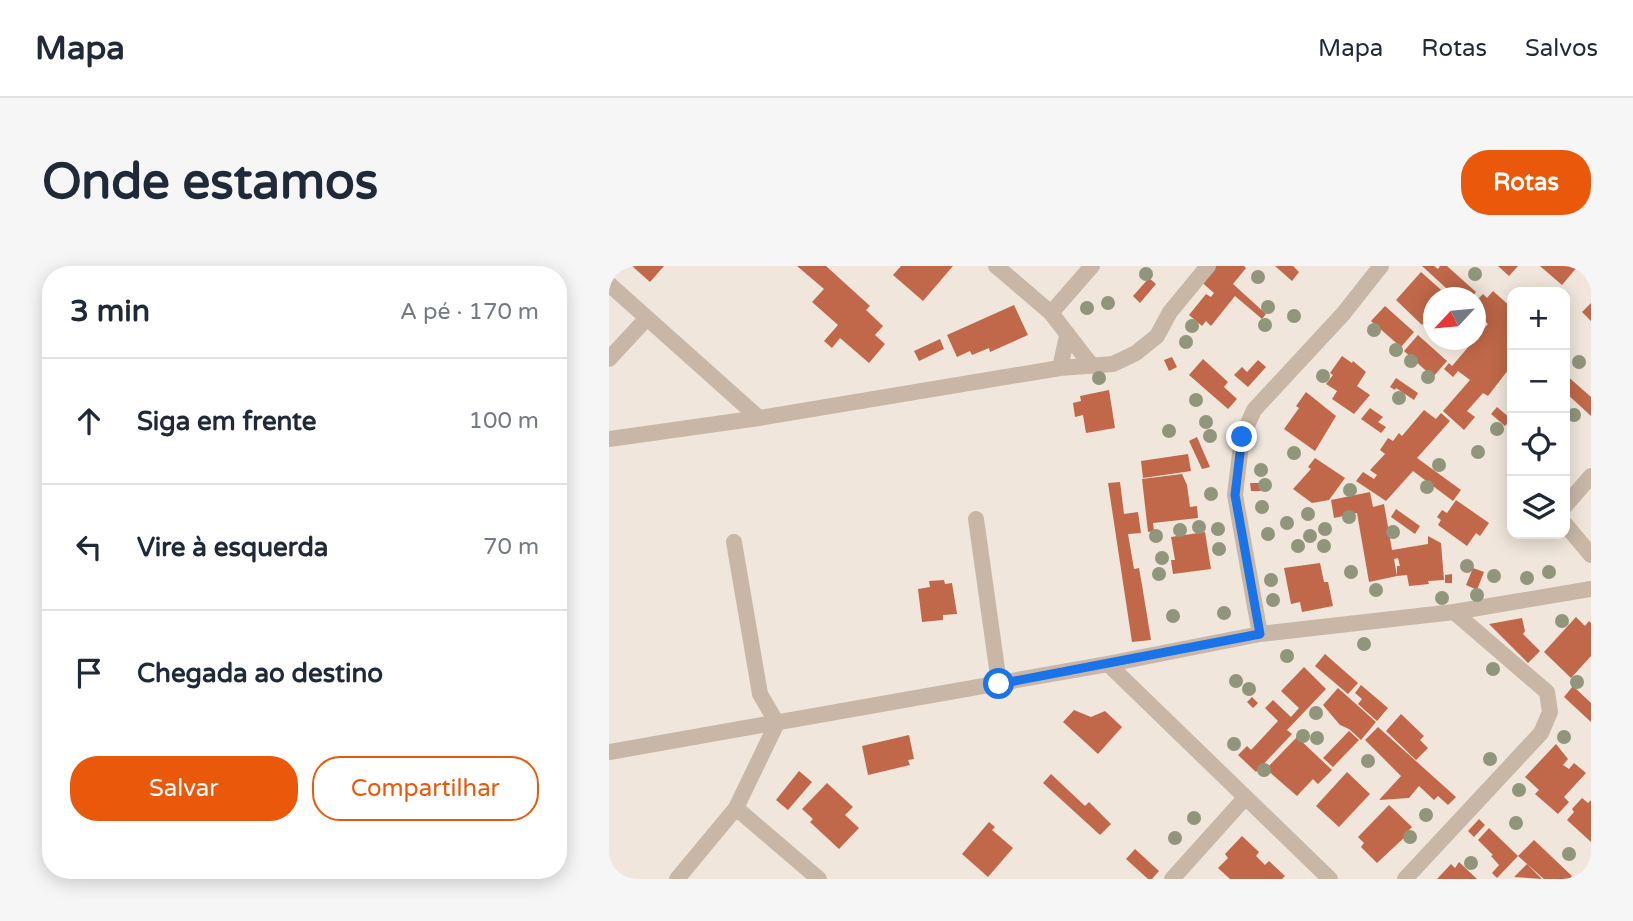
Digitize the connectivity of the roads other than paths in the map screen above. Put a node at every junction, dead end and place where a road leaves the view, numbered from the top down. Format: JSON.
{"nodes":[{"id":1,"x":996,"y":266,"type":"edge"},
{"id":2,"x":1092,"y":266,"type":"edge"},
{"id":3,"x":1208,"y":266,"type":"edge"},
{"id":4,"x":1381,"y":266,"type":"edge"},
{"id":5,"x":609,"y":284,"type":"edge"},
{"id":6,"x":1051,"y":313,"type":"junction"},
{"id":7,"x":647,"y":318,"type":"junction"},
{"id":8,"x":1067,"y":336,"type":"junction"},
{"id":9,"x":609,"y":359,"type":"edge"},
{"id":10,"x":1092,"y":366,"type":"junction"},
{"id":11,"x":1060,"y":368,"type":"junction"},
{"id":12,"x":759,"y":418,"type":"junction"},
{"id":13,"x":609,"y":439,"type":"edge"},
{"id":14,"x":1591,"y":476,"type":"edge"},
{"id":15,"x":1570,"y":500,"type":"edge"},
{"id":16,"x":977,"y":519,"type":"dead end"},
{"id":17,"x":1570,"y":530,"type":"edge"},
{"id":18,"x":734,"y":542,"type":"dead end"},
{"id":19,"x":1591,"y":555,"type":"edge"},
{"id":20,"x":1591,"y":589,"type":"edge"},
{"id":21,"x":1454,"y":612,"type":"junction"},
{"id":22,"x":1260,"y":634,"type":"junction"},
{"id":23,"x":1108,"y":664,"type":"junction"},
{"id":24,"x":999,"y":684,"type":"junction"},
{"id":25,"x":777,"y":723,"type":"junction"},
{"id":26,"x":609,"y":752,"type":"edge"},
{"id":27,"x":1244,"y":799,"type":"junction"},
{"id":28,"x":736,"y":808,"type":"junction"},
{"id":29,"x":677,"y":879,"type":"edge"},
{"id":30,"x":819,"y":879,"type":"edge"},
{"id":31,"x":1172,"y":879,"type":"edge"},
{"id":32,"x":1330,"y":879,"type":"edge"},
{"id":33,"x":1405,"y":879,"type":"edge"}],
"edges":[{"from":1,"to":6,"type":"street"},
{"from":2,"to":6,"type":"street"},
{"from":3,"to":10,"type":"street"},
{"from":4,"to":22,"type":"street"},
{"from":5,"to":7,"type":"street"},
{"from":6,"to":8,"type":"street"},
{"from":7,"to":9,"type":"street"},
{"from":7,"to":12,"type":"street"},
{"from":8,"to":10,"type":"street"},
{"from":8,"to":11,"type":"street"},
{"from":10,"to":11,"type":"street"},
{"from":11,"to":12,"type":"street"},
{"from":12,"to":13,"type":"street"},
{"from":14,"to":15,"type":"street"},
{"from":16,"to":24,"type":"street"},
{"from":17,"to":19,"type":"street"},
{"from":18,"to":25,"type":"street"},
{"from":20,"to":21,"type":"street"},
{"from":21,"to":22,"type":"street"},
{"from":21,"to":33,"type":"street"},
{"from":22,"to":23,"type":"street"},
{"from":23,"to":24,"type":"street"},
{"from":23,"to":27,"type":"street"},
{"from":24,"to":25,"type":"street"},
{"from":25,"to":26,"type":"street"},
{"from":25,"to":28,"type":"street"},
{"from":27,"to":31,"type":"street"},
{"from":27,"to":32,"type":"street"},
{"from":28,"to":29,"type":"street"},
{"from":28,"to":30,"type":"street"}]}
